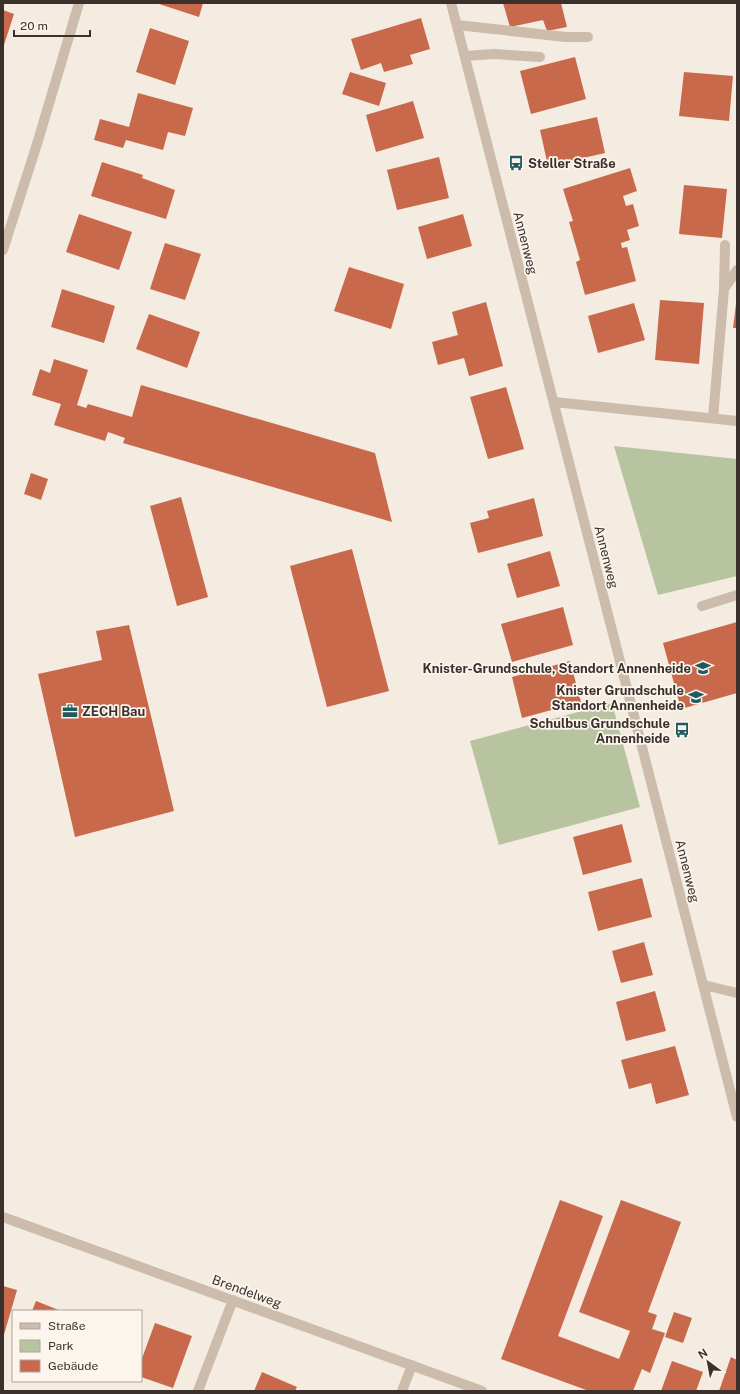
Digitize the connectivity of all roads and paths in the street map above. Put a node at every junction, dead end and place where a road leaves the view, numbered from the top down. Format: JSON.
{"nodes":[{"id":1,"x":79,"y":3,"type":"edge"},
{"id":2,"x":451,"y":3,"type":"edge"},
{"id":3,"x":457,"y":25,"type":"junction"},
{"id":4,"x":588,"y":37,"type":"dead end"},
{"id":5,"x":465,"y":56,"type":"junction"},
{"id":6,"x":540,"y":57,"type":"dead end"},
{"id":7,"x":725,"y":245,"type":"dead end"},
{"id":8,"x":3,"y":250,"type":"edge"},
{"id":9,"x":736,"y":273,"type":"edge"},
{"id":10,"x":724,"y":289,"type":"junction"},
{"id":11,"x":554,"y":402,"type":"junction"},
{"id":12,"x":713,"y":418,"type":"junction"},
{"id":13,"x":737,"y":421,"type":"edge"},
{"id":14,"x":737,"y":595,"type":"edge"},
{"id":15,"x":702,"y":606,"type":"dead end"},
{"id":16,"x":704,"y":985,"type":"junction"},
{"id":17,"x":737,"y":993,"type":"edge"},
{"id":18,"x":737,"y":1117,"type":"edge"},
{"id":19,"x":3,"y":1216,"type":"edge"},
{"id":20,"x":233,"y":1300,"type":"junction"},
{"id":21,"x":412,"y":1365,"type":"junction"},
{"id":22,"x":198,"y":1391,"type":"edge"},
{"id":23,"x":402,"y":1391,"type":"edge"},
{"id":24,"x":482,"y":1391,"type":"edge"}],
"edges":[{"from":1,"to":8,"type":"street"},
{"from":2,"to":3,"type":"street","name":"Annenweg"},
{"from":3,"to":4,"type":"street"},
{"from":3,"to":5,"type":"street","name":"Annenweg"},
{"from":5,"to":6,"type":"street"},
{"from":5,"to":11,"type":"street","name":"Annenweg"},
{"from":7,"to":10,"type":"street"},
{"from":9,"to":10,"type":"street"},
{"from":10,"to":12,"type":"street"},
{"from":11,"to":12,"type":"street"},
{"from":11,"to":16,"type":"street","name":"Annenweg"},
{"from":12,"to":13,"type":"street"},
{"from":14,"to":15,"type":"street"},
{"from":16,"to":17,"type":"street"},
{"from":16,"to":18,"type":"street","name":"Annenweg"},
{"from":19,"to":20,"type":"street","name":"Brendelweg"},
{"from":20,"to":21,"type":"street","name":"Brendelweg"},
{"from":20,"to":22,"type":"street"},
{"from":21,"to":23,"type":"street"},
{"from":21,"to":24,"type":"street","name":"Brendelweg"}]}
